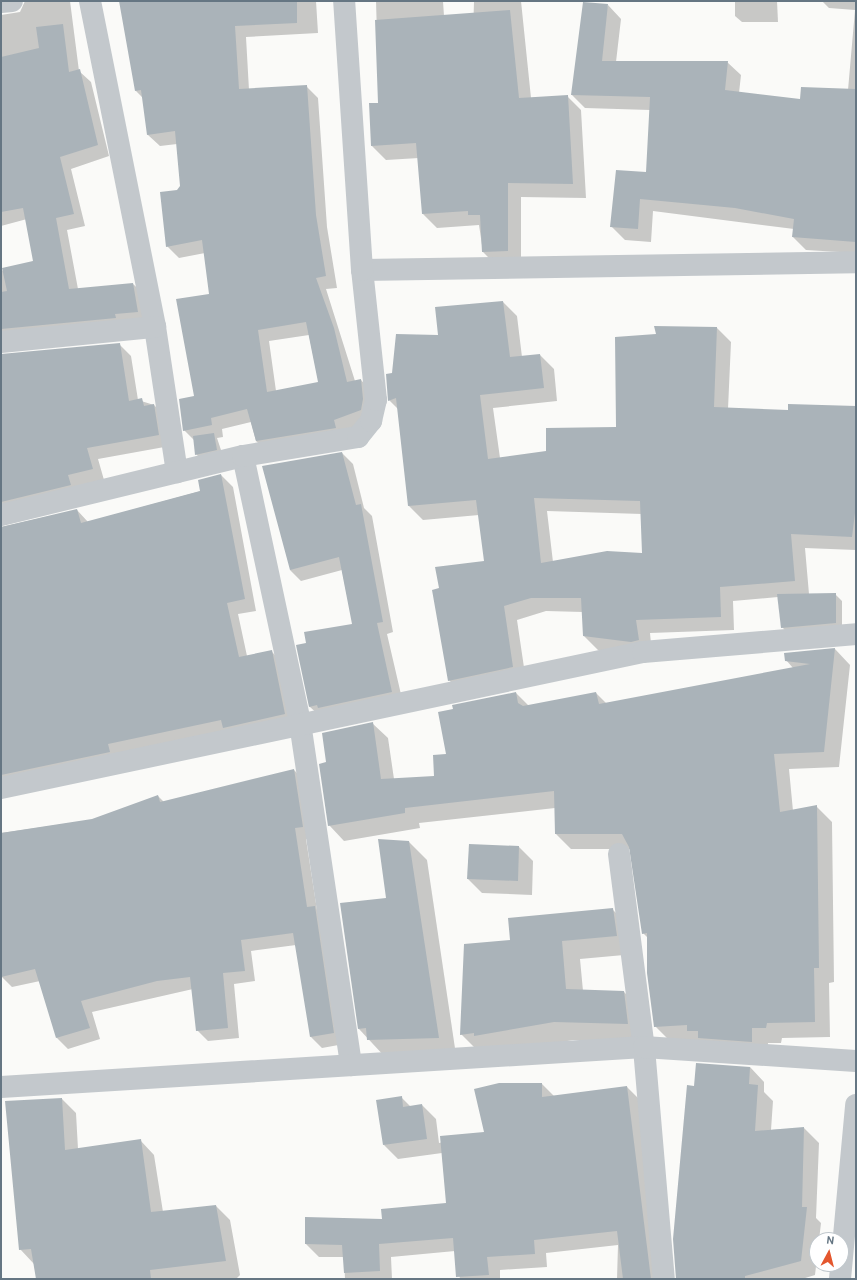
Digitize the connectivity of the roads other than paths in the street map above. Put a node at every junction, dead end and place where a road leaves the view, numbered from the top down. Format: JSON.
{"nodes":[{"id":1,"x":12,"y":1,"type":"edge"},
{"id":2,"x":90,"y":1,"type":"edge"},
{"id":3,"x":344,"y":1,"type":"edge"},
{"id":4,"x":1,"y":2,"type":"edge"},
{"id":5,"x":856,"y":262,"type":"edge"},
{"id":6,"x":362,"y":270,"type":"junction"},
{"id":7,"x":155,"y":327,"type":"junction"},
{"id":8,"x":1,"y":342,"type":"edge"},
{"id":9,"x":243,"y":456,"type":"junction"},
{"id":10,"x":178,"y":472,"type":"junction"},
{"id":11,"x":1,"y":515,"type":"edge"},
{"id":12,"x":856,"y":634,"type":"edge"},
{"id":13,"x":300,"y":723,"type":"junction"},
{"id":14,"x":1,"y":788,"type":"edge"},
{"id":15,"x":619,"y":854,"type":"dead end"},
{"id":16,"x":644,"y":1047,"type":"junction"},
{"id":17,"x":856,"y":1061,"type":"edge"},
{"id":18,"x":351,"y":1065,"type":"junction"},
{"id":19,"x":1,"y":1087,"type":"edge"},
{"id":20,"x":856,"y":1105,"type":"edge"},
{"id":21,"x":664,"y":1279,"type":"edge"},
{"id":22,"x":840,"y":1279,"type":"edge"}],
"edges":[{"from":1,"to":4,"type":"street"},
{"from":2,"to":7,"type":"street"},
{"from":3,"to":6,"type":"street"},
{"from":5,"to":6,"type":"street"},
{"from":6,"to":9,"type":"street"},
{"from":7,"to":8,"type":"street"},
{"from":7,"to":10,"type":"street"},
{"from":9,"to":10,"type":"street"},
{"from":9,"to":13,"type":"street"},
{"from":10,"to":11,"type":"street"},
{"from":12,"to":13,"type":"street"},
{"from":13,"to":14,"type":"street"},
{"from":13,"to":18,"type":"street"},
{"from":15,"to":16,"type":"street"},
{"from":16,"to":17,"type":"street"},
{"from":16,"to":18,"type":"street"},
{"from":16,"to":21,"type":"street"},
{"from":18,"to":19,"type":"street"},
{"from":20,"to":22,"type":"street"}]}
